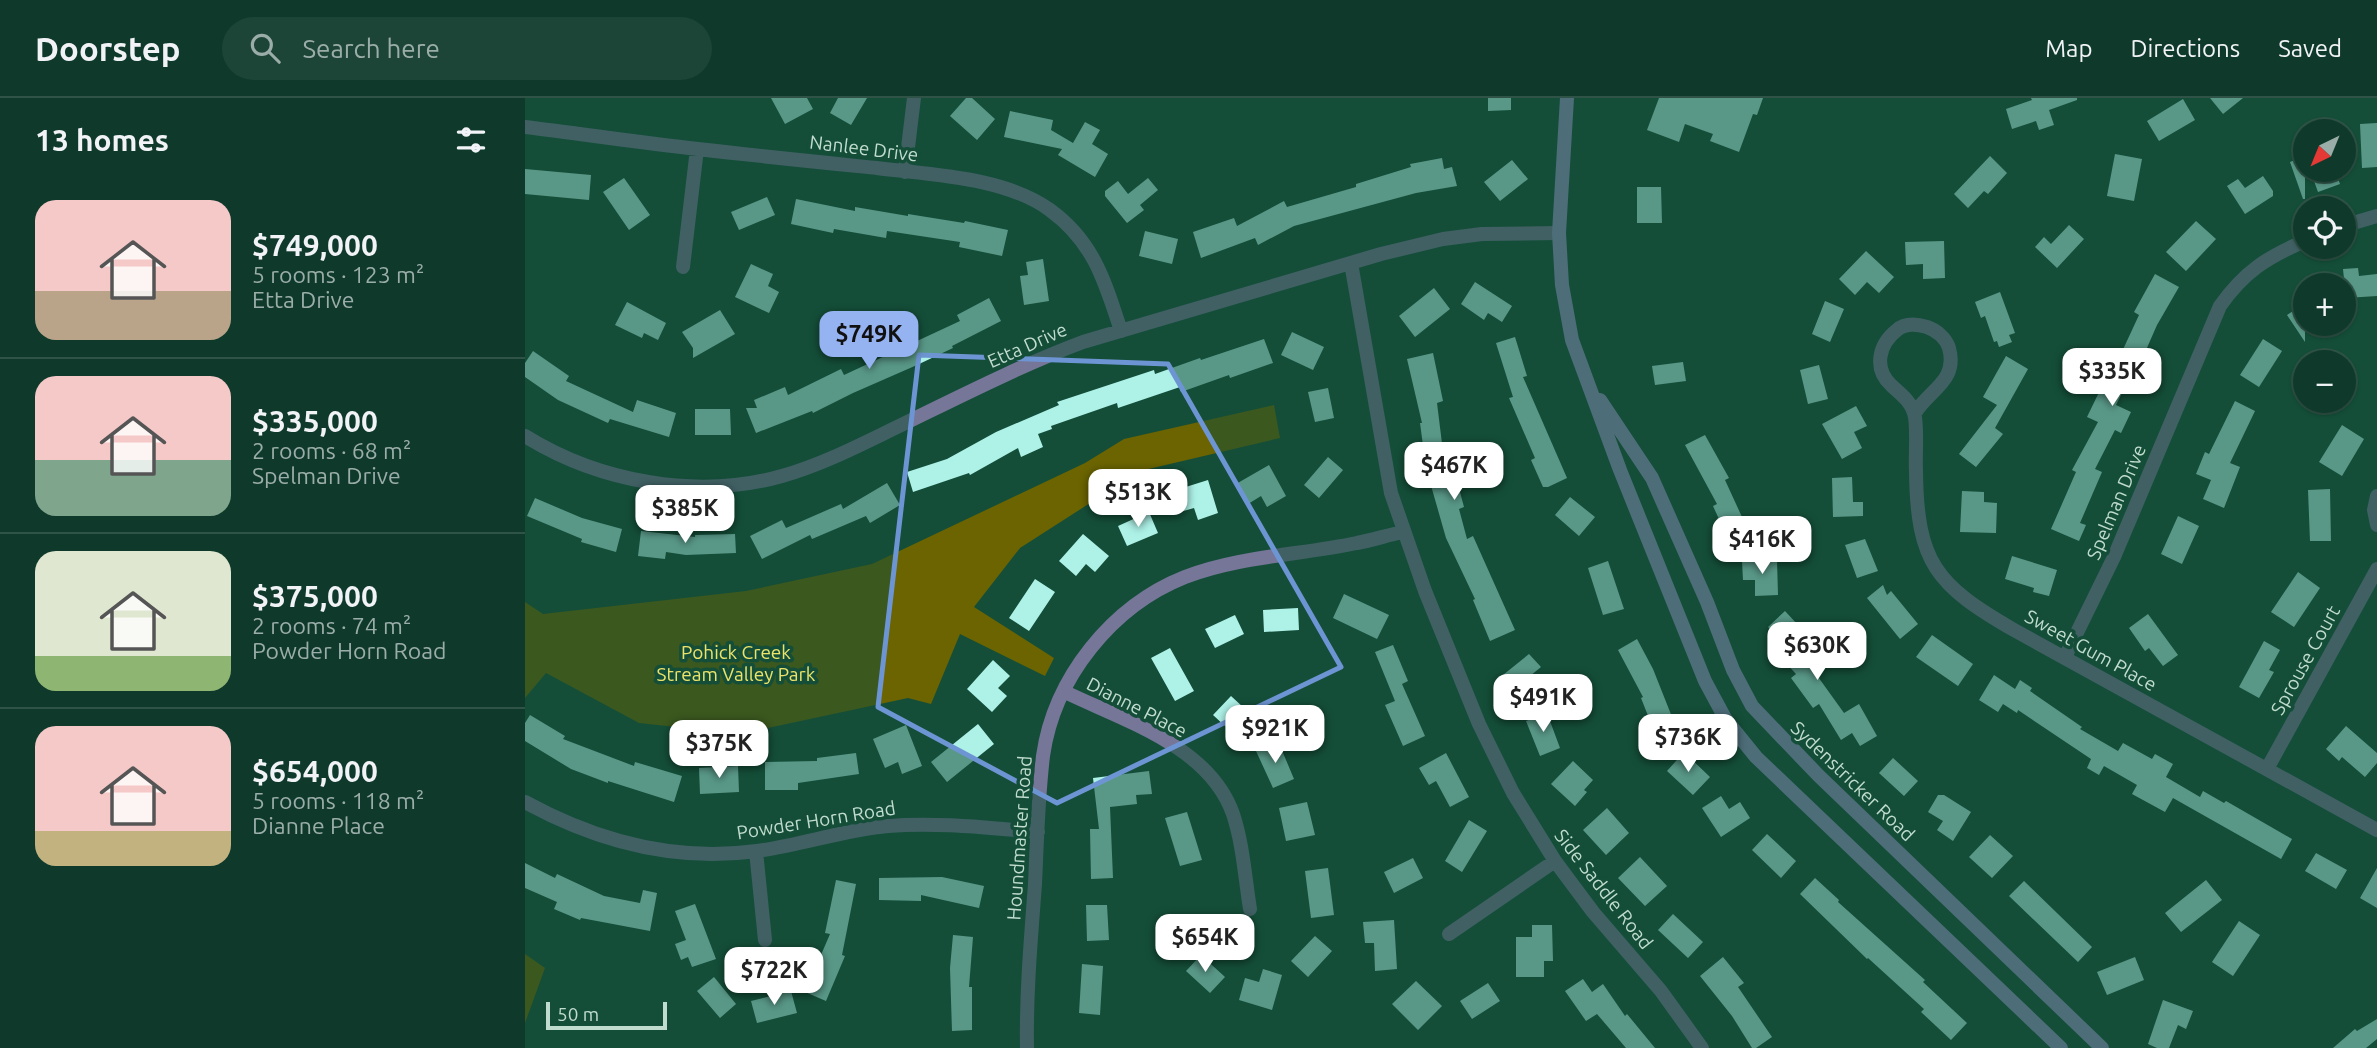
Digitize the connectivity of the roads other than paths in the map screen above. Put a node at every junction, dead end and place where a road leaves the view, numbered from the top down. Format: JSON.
{"nodes":[{"id":1,"x":914,"y":98,"type":"edge"},
{"id":2,"x":1567,"y":98,"type":"edge"},
{"id":3,"x":525,"y":127,"type":"edge"},
{"id":4,"x":697,"y":149,"type":"junction"},
{"id":5,"x":905,"y":172,"type":"junction"},
{"id":6,"x":2377,"y":215,"type":"edge"},
{"id":7,"x":2356,"y":222,"type":"edge"},
{"id":8,"x":1559,"y":233,"type":"junction"},
{"id":9,"x":2293,"y":246,"type":"edge"},
{"id":10,"x":1351,"y":263,"type":"junction"},
{"id":11,"x":683,"y":267,"type":"dead end"},
{"id":12,"x":1121,"y":331,"type":"junction"},
{"id":13,"x":1587,"y":381,"type":"junction"},
{"id":14,"x":1915,"y":413,"type":"junction"},
{"id":15,"x":525,"y":436,"type":"edge"},
{"id":16,"x":2377,"y":496,"type":"edge"},
{"id":17,"x":2377,"y":525,"type":"edge"},
{"id":18,"x":1403,"y":532,"type":"junction"},
{"id":19,"x":2377,"y":569,"type":"edge"},
{"id":20,"x":2065,"y":657,"type":"junction"},
{"id":21,"x":1065,"y":692,"type":"junction"},
{"id":22,"x":2267,"y":769,"type":"junction"},
{"id":23,"x":525,"y":802,"type":"edge"},
{"id":24,"x":2377,"y":830,"type":"edge"},
{"id":25,"x":1038,"y":832,"type":"junction"},
{"id":26,"x":756,"y":851,"type":"junction"},
{"id":27,"x":1555,"y":861,"type":"junction"},
{"id":28,"x":1251,"y":909,"type":"dead end"},
{"id":29,"x":1449,"y":934,"type":"dead end"},
{"id":30,"x":765,"y":940,"type":"dead end"},
{"id":31,"x":1027,"y":1048,"type":"edge"},
{"id":32,"x":1702,"y":1048,"type":"edge"},
{"id":33,"x":2061,"y":1048,"type":"edge"},
{"id":34,"x":2102,"y":1048,"type":"edge"}],
"edges":[{"from":1,"to":5,"type":"street"},
{"from":2,"to":8,"type":"main road","name":"Sydenstricker Road"},
{"from":3,"to":4,"type":"street","name":"Nanlee Drive"},
{"from":4,"to":5,"type":"street","name":"Nanlee Drive"},
{"from":4,"to":11,"type":"street"},
{"from":5,"to":12,"type":"street","name":"Nanlee Drive"},
{"from":6,"to":7,"type":"street"},
{"from":8,"to":10,"type":"street","name":"Etta Drive"},
{"from":8,"to":13,"type":"main road","name":"Sydenstricker Road"},
{"from":9,"to":20,"type":"street","name":"Spelman Drive"},
{"from":10,"to":12,"type":"street","name":"Etta Drive"},
{"from":10,"to":18,"type":"street","name":"Side Saddle Road"},
{"from":12,"to":15,"type":"street","name":"Etta Drive"},
{"from":13,"to":33,"type":"main road","name":"Sydenstricker Road"},
{"from":13,"to":34,"type":"main road","name":"Sydenstricker Road"},
{"from":14,"to":14,"type":"street"},
{"from":14,"to":20,"type":"street","name":"Sweet Gum Place"},
{"from":16,"to":17,"type":"street"},
{"from":18,"to":21,"type":"street","name":"Houndmaster Road"},
{"from":18,"to":27,"type":"street","name":"Side Saddle Road"},
{"from":19,"to":22,"type":"street","name":"Sprouse Court"},
{"from":20,"to":22,"type":"street","name":"Sweet Gum Place"},
{"from":21,"to":25,"type":"street","name":"Houndmaster Road"},
{"from":21,"to":28,"type":"street","name":"Dianne Place"},
{"from":22,"to":24,"type":"street","name":"Sweet Gum Place"},
{"from":23,"to":26,"type":"street","name":"Powder Horn Road"},
{"from":25,"to":26,"type":"street","name":"Powder Horn Road"},
{"from":25,"to":31,"type":"street","name":"Houndmaster Road"},
{"from":26,"to":30,"type":"street"},
{"from":27,"to":29,"type":"street"},
{"from":27,"to":32,"type":"street","name":"Side Saddle Road"}]}
